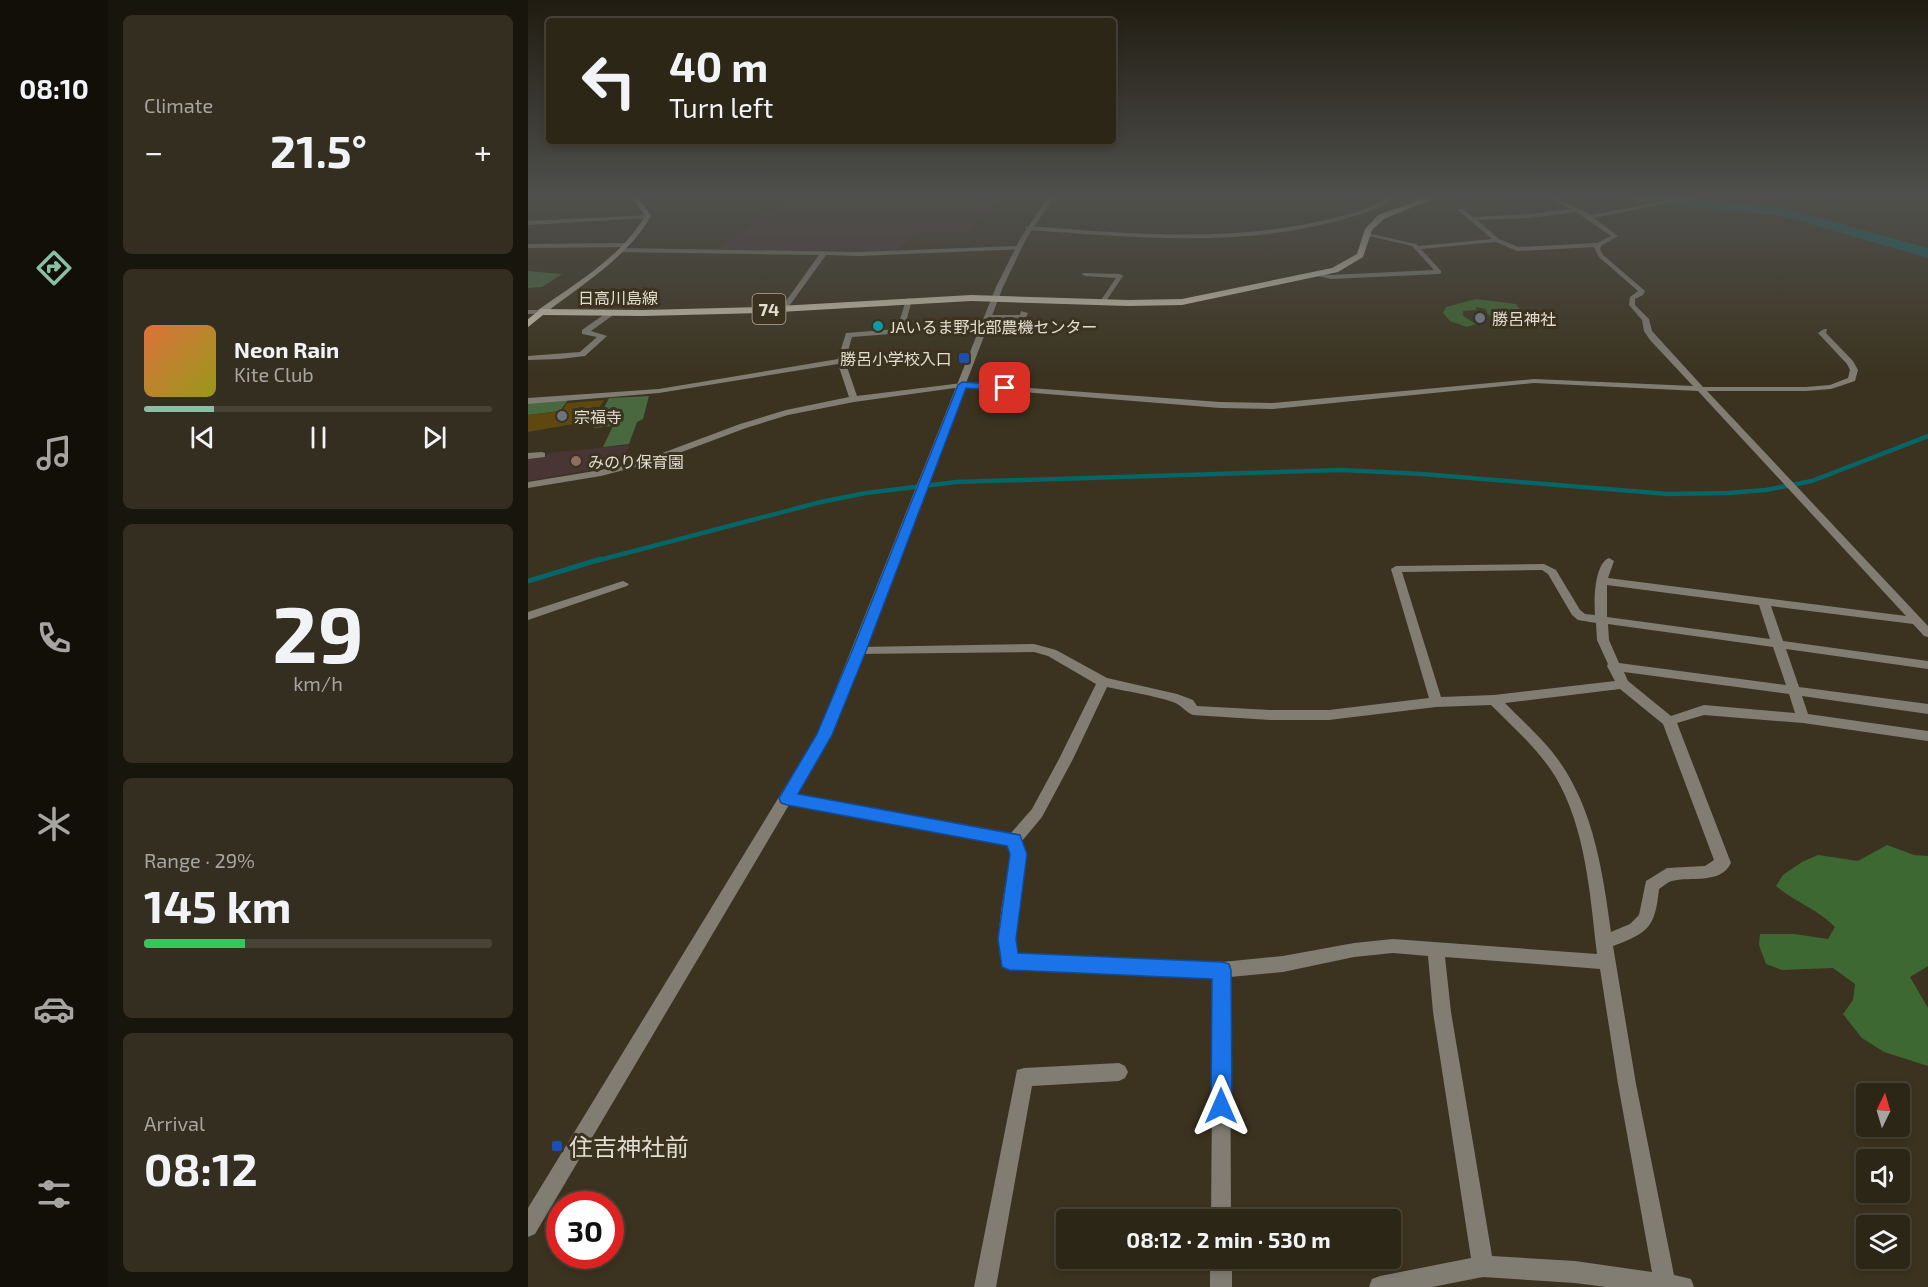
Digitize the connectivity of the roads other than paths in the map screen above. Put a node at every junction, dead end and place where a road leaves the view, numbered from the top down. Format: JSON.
{"nodes":[{"id":1,"x":611,"y":257,"type":"edge"},
{"id":2,"x":822,"y":257,"type":"edge"},
{"id":3,"x":1015,"y":257,"type":"edge"},
{"id":4,"x":1356,"y":257,"type":"edge"},
{"id":5,"x":1425,"y":257,"type":"edge"},
{"id":6,"x":1602,"y":257,"type":"edge"},
{"id":7,"x":1085,"y":274,"type":"dead end"},
{"id":8,"x":1316,"y":275,"type":"junction"},
{"id":9,"x":996,"y":298,"type":"junction"},
{"id":10,"x":909,"y":300,"type":"junction"},
{"id":11,"x":1102,"y":303,"type":"junction"},
{"id":12,"x":785,"y":308,"type":"junction"},
{"id":13,"x":528,"y":312,"type":"edge"},
{"id":14,"x":542,"y":312,"type":"junction"},
{"id":15,"x":612,"y":313,"type":"junction"},
{"id":16,"x":990,"y":317,"type":"junction"},
{"id":17,"x":528,"y":324,"type":"edge"},
{"id":18,"x":1824,"y":331,"type":"dead end"},
{"id":19,"x":983,"y":332,"type":"junction"},
{"id":20,"x":528,"y":357,"type":"edge"},
{"id":21,"x":842,"y":361,"type":"junction"},
{"id":22,"x":962,"y":385,"type":"junction"},
{"id":23,"x":1701,"y":389,"type":"junction"},
{"id":24,"x":854,"y":399,"type":"junction"},
{"id":25,"x":528,"y":401,"type":"edge"},
{"id":26,"x":542,"y":455,"type":"dead end"},
{"id":27,"x":528,"y":456,"type":"edge"},
{"id":28,"x":528,"y":485,"type":"edge"},
{"id":29,"x":1609,"y":561,"type":"dead end"},
{"id":30,"x":1602,"y":581,"type":"junction"},
{"id":31,"x":623,"y":584,"type":"dead end"},
{"id":32,"x":1764,"y":603,"type":"junction"},
{"id":33,"x":528,"y":616,"type":"edge"},
{"id":34,"x":1600,"y":620,"type":"junction"},
{"id":35,"x":1916,"y":621,"type":"junction"},
{"id":36,"x":1928,"y":633,"type":"edge"},
{"id":37,"x":1778,"y":645,"type":"junction"},
{"id":38,"x":859,"y":651,"type":"junction"},
{"id":39,"x":1928,"y":665,"type":"edge"},
{"id":40,"x":1613,"y":666,"type":"junction"},
{"id":41,"x":1103,"y":682,"type":"junction"},
{"id":42,"x":1623,"y":684,"type":"junction"},
{"id":43,"x":1792,"y":689,"type":"junction"},
{"id":44,"x":1494,"y":700,"type":"junction"},
{"id":45,"x":1436,"y":702,"type":"junction"},
{"id":46,"x":1928,"y":709,"type":"edge"},
{"id":47,"x":1803,"y":718,"type":"junction"},
{"id":48,"x":1669,"y":721,"type":"junction"},
{"id":49,"x":1928,"y":736,"type":"edge"},
{"id":50,"x":787,"y":798,"type":"junction"},
{"id":51,"x":1014,"y":840,"type":"junction"},
{"id":52,"x":1605,"y":942,"type":"junction"},
{"id":53,"x":1436,"y":948,"type":"junction"},
{"id":54,"x":1607,"y":962,"type":"junction"},
{"id":55,"x":1222,"y":970,"type":"junction"},
{"id":56,"x":1119,"y":1072,"type":"dead end"},
{"id":57,"x":1221,"y":1209,"type":"edge"},
{"id":58,"x":528,"y":1227,"type":"edge"},
{"id":59,"x":1483,"y":1266,"type":"junction"},
{"id":60,"x":1221,"y":1269,"type":"edge"},
{"id":61,"x":1674,"y":1286,"type":"edge"},
{"id":62,"x":985,"y":1287,"type":"edge"},
{"id":63,"x":1221,"y":1287,"type":"edge"},
{"id":64,"x":1380,"y":1287,"type":"edge"}],
"edges":[{"from":1,"to":14,"type":"main road"},
{"from":2,"to":12,"type":"street"},
{"from":3,"to":9,"type":"street"},
{"from":4,"to":8,"type":"main road","name":"日高川島線","number":"74"},
{"from":5,"to":8,"type":"street"},
{"from":6,"to":23,"type":"street"},
{"from":7,"to":11,"type":"street"},
{"from":8,"to":11,"type":"main road","name":"日高川島線","number":"74"},
{"from":9,"to":10,"type":"main road","name":"日高川島線","number":"74"},
{"from":9,"to":11,"type":"main road","name":"日高川島線","number":"74"},
{"from":9,"to":16,"type":"street"},
{"from":10,"to":12,"type":"main road","name":"日高川島線","number":"74"},
{"from":10,"to":21,"type":"street"},
{"from":12,"to":15,"type":"main road","name":"日高川島線","number":"74"},
{"from":13,"to":14,"type":"street"},
{"from":14,"to":15,"type":"main road","name":"日高川島線","number":"74"},
{"from":14,"to":17,"type":"main road"},
{"from":15,"to":20,"type":"street"},
{"from":16,"to":19,"type":"street"},
{"from":16,"to":19,"type":"street"},
{"from":18,"to":23,"type":"street"},
{"from":19,"to":22,"type":"street"},
{"from":21,"to":24,"type":"street"},
{"from":21,"to":25,"type":"street"},
{"from":22,"to":23,"type":"street"},
{"from":22,"to":24,"type":"street"},
{"from":22,"to":38,"type":"street"},
{"from":23,"to":35,"type":"street"},
{"from":24,"to":28,"type":"street"},
{"from":26,"to":27,"type":"street"},
{"from":29,"to":30,"type":"street"},
{"from":30,"to":32,"type":"street"},
{"from":30,"to":34,"type":"street"},
{"from":31,"to":33,"type":"street"},
{"from":32,"to":35,"type":"street"},
{"from":32,"to":37,"type":"street"},
{"from":34,"to":37,"type":"street"},
{"from":34,"to":40,"type":"street"},
{"from":34,"to":45,"type":"street"},
{"from":35,"to":36,"type":"street"},
{"from":37,"to":39,"type":"street"},
{"from":37,"to":43,"type":"street"},
{"from":38,"to":41,"type":"street"},
{"from":38,"to":50,"type":"street"},
{"from":40,"to":42,"type":"street"},
{"from":40,"to":43,"type":"street"},
{"from":41,"to":45,"type":"street"},
{"from":41,"to":51,"type":"street"},
{"from":42,"to":44,"type":"street"},
{"from":42,"to":48,"type":"street"},
{"from":43,"to":46,"type":"street"},
{"from":43,"to":47,"type":"street"},
{"from":44,"to":45,"type":"street"},
{"from":44,"to":52,"type":"street"},
{"from":47,"to":48,"type":"street"},
{"from":47,"to":49,"type":"street"},
{"from":48,"to":52,"type":"street"},
{"from":50,"to":51,"type":"street"},
{"from":50,"to":58,"type":"street"},
{"from":51,"to":55,"type":"street"},
{"from":52,"to":54,"type":"street"},
{"from":53,"to":54,"type":"street"},
{"from":53,"to":55,"type":"street"},
{"from":53,"to":59,"type":"street"},
{"from":54,"to":61,"type":"street"},
{"from":55,"to":57,"type":"street"},
{"from":56,"to":62,"type":"street"},
{"from":59,"to":61,"type":"street"},
{"from":59,"to":64,"type":"street"},
{"from":60,"to":63,"type":"street"}]}
